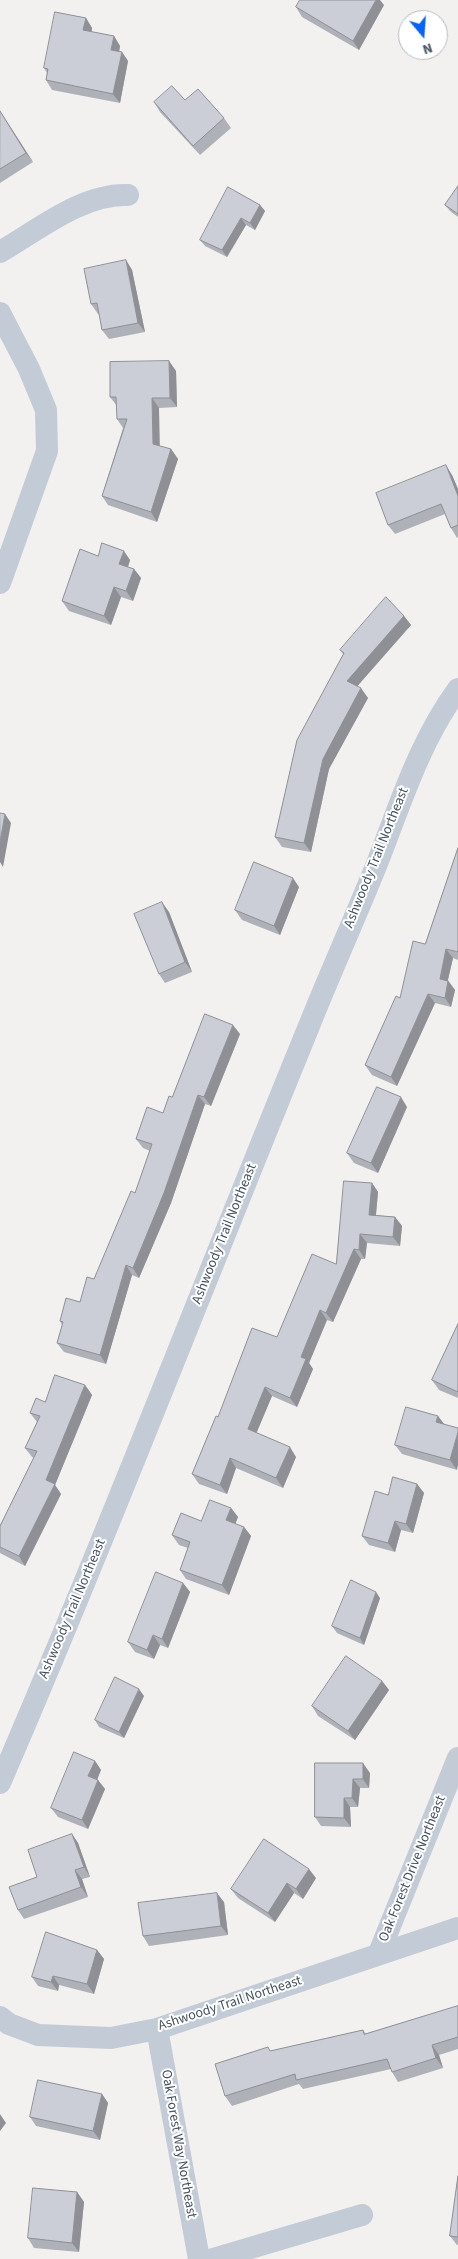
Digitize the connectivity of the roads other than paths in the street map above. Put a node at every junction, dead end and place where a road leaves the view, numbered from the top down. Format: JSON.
{"nodes":[{"id":1,"x":128,"y":195,"type":"dead end"},
{"id":2,"x":0,"y":252,"type":"edge"},
{"id":3,"x":0,"y":313,"type":"edge"},
{"id":4,"x":0,"y":583,"type":"edge"},
{"id":5,"x":458,"y":689,"type":"edge"},
{"id":6,"x":6,"y":1750,"type":"edge"},
{"id":7,"x":458,"y":1758,"type":"edge"},
{"id":8,"x":0,"y":1783,"type":"edge"},
{"id":9,"x":458,"y":1928,"type":"edge"},
{"id":10,"x":379,"y":1954,"type":"junction"},
{"id":11,"x":0,"y":2017,"type":"edge"},
{"id":12,"x":157,"y":2028,"type":"junction"},
{"id":13,"x":362,"y":2215,"type":"dead end"},
{"id":14,"x":199,"y":2259,"type":"edge"},
{"id":15,"x":212,"y":2259,"type":"edge"}],
"edges":[{"from":1,"to":2,"type":"street"},
{"from":3,"to":4,"type":"street"},
{"from":5,"to":6,"type":"street","name":"Ashwoody Trail Northeast"},
{"from":6,"to":8,"type":"street","name":"Ashwoody Trail Northeast"},
{"from":7,"to":10,"type":"street","name":"Oak Forest Drive Northeast"},
{"from":9,"to":10,"type":"street","name":"Ashwoody Trail Northeast"},
{"from":10,"to":12,"type":"street","name":"Ashwoody Trail Northeast"},
{"from":11,"to":12,"type":"street","name":"Ashwoody Trail Northeast"},
{"from":12,"to":14,"type":"street","name":"Oak Forest Way Northeast"},
{"from":13,"to":15,"type":"street"}]}
